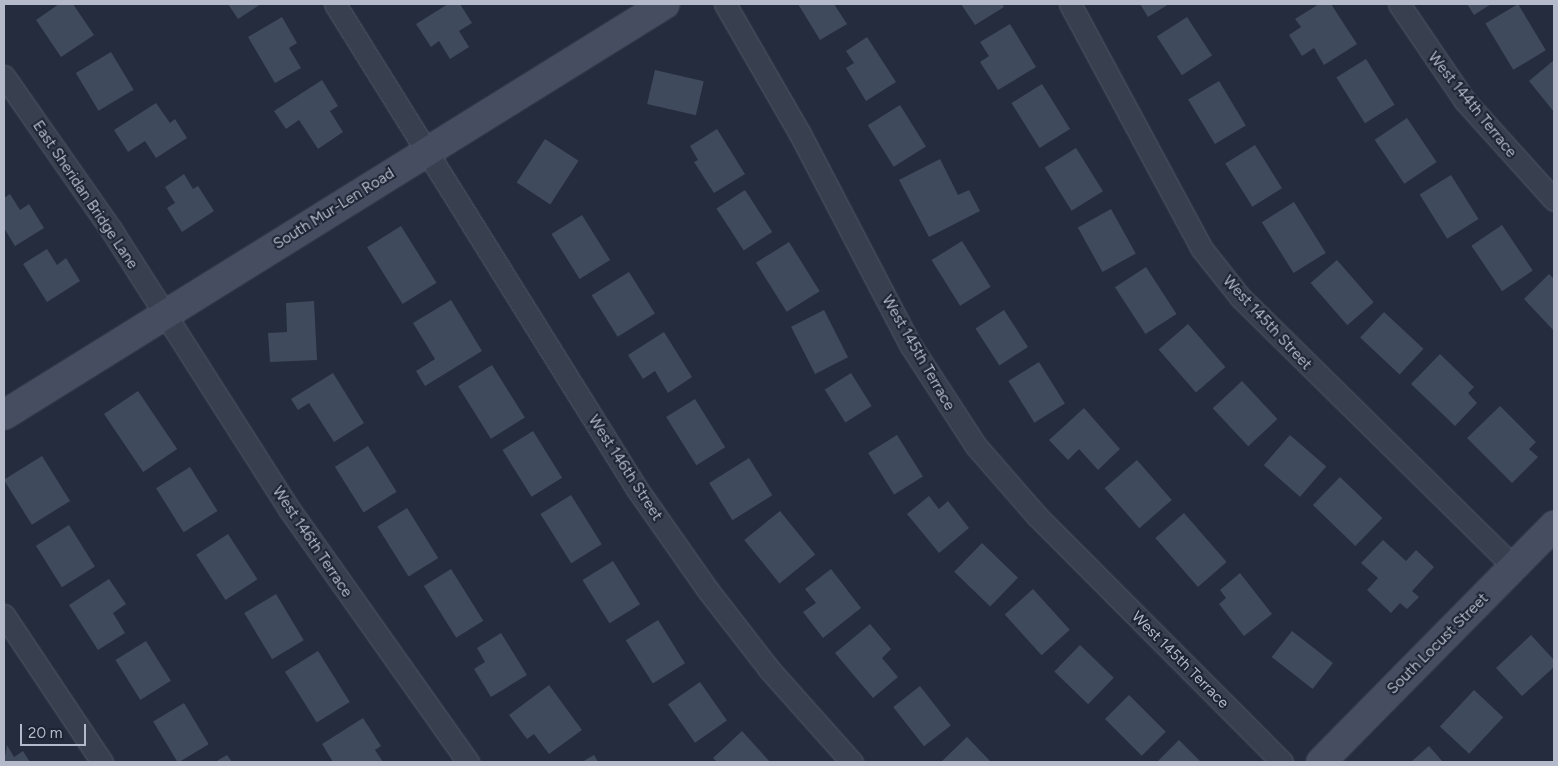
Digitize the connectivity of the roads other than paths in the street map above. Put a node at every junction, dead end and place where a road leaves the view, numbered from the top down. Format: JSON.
{"nodes":[{"id":1,"x":335,"y":4,"type":"edge"},
{"id":2,"x":666,"y":4,"type":"edge"},
{"id":3,"x":726,"y":4,"type":"edge"},
{"id":4,"x":1070,"y":4,"type":"edge"},
{"id":5,"x":1399,"y":4,"type":"edge"},
{"id":6,"x":4,"y":76,"type":"edge"},
{"id":7,"x":427,"y":152,"type":"junction"},
{"id":8,"x":1554,"y":200,"type":"edge"},
{"id":9,"x":164,"y":315,"type":"junction"},
{"id":10,"x":4,"y":415,"type":"edge"},
{"id":11,"x":1554,"y":526,"type":"edge"},
{"id":12,"x":1514,"y":567,"type":"junction"},
{"id":13,"x":4,"y":615,"type":"edge"},
{"id":14,"x":102,"y":762,"type":"edge"},
{"id":15,"x":468,"y":762,"type":"edge"},
{"id":16,"x":852,"y":762,"type":"edge"},
{"id":17,"x":1282,"y":762,"type":"edge"},
{"id":18,"x":1321,"y":762,"type":"edge"}],
"edges":[{"from":1,"to":7,"type":"street","name":"West 146th Street"},
{"from":2,"to":7,"type":"main road","name":"South Mur-Len Road"},
{"from":3,"to":17,"type":"street","name":"West 145th Terrace"},
{"from":4,"to":12,"type":"street","name":"West 145th Street"},
{"from":5,"to":8,"type":"street","name":"West 144th Terrace"},
{"from":6,"to":9,"type":"street","name":"East Sheridan Bridge Lane"},
{"from":7,"to":9,"type":"main road","name":"South Mur-Len Road"},
{"from":7,"to":16,"type":"street","name":"West 146th Street"},
{"from":9,"to":10,"type":"main road","name":"South Mur-Len Road"},
{"from":9,"to":15,"type":"street","name":"West 146th Terrace"},
{"from":11,"to":12,"type":"main road","name":"South Locust Street"},
{"from":12,"to":18,"type":"main road","name":"South Locust Street"},
{"from":13,"to":14,"type":"street"}]}
